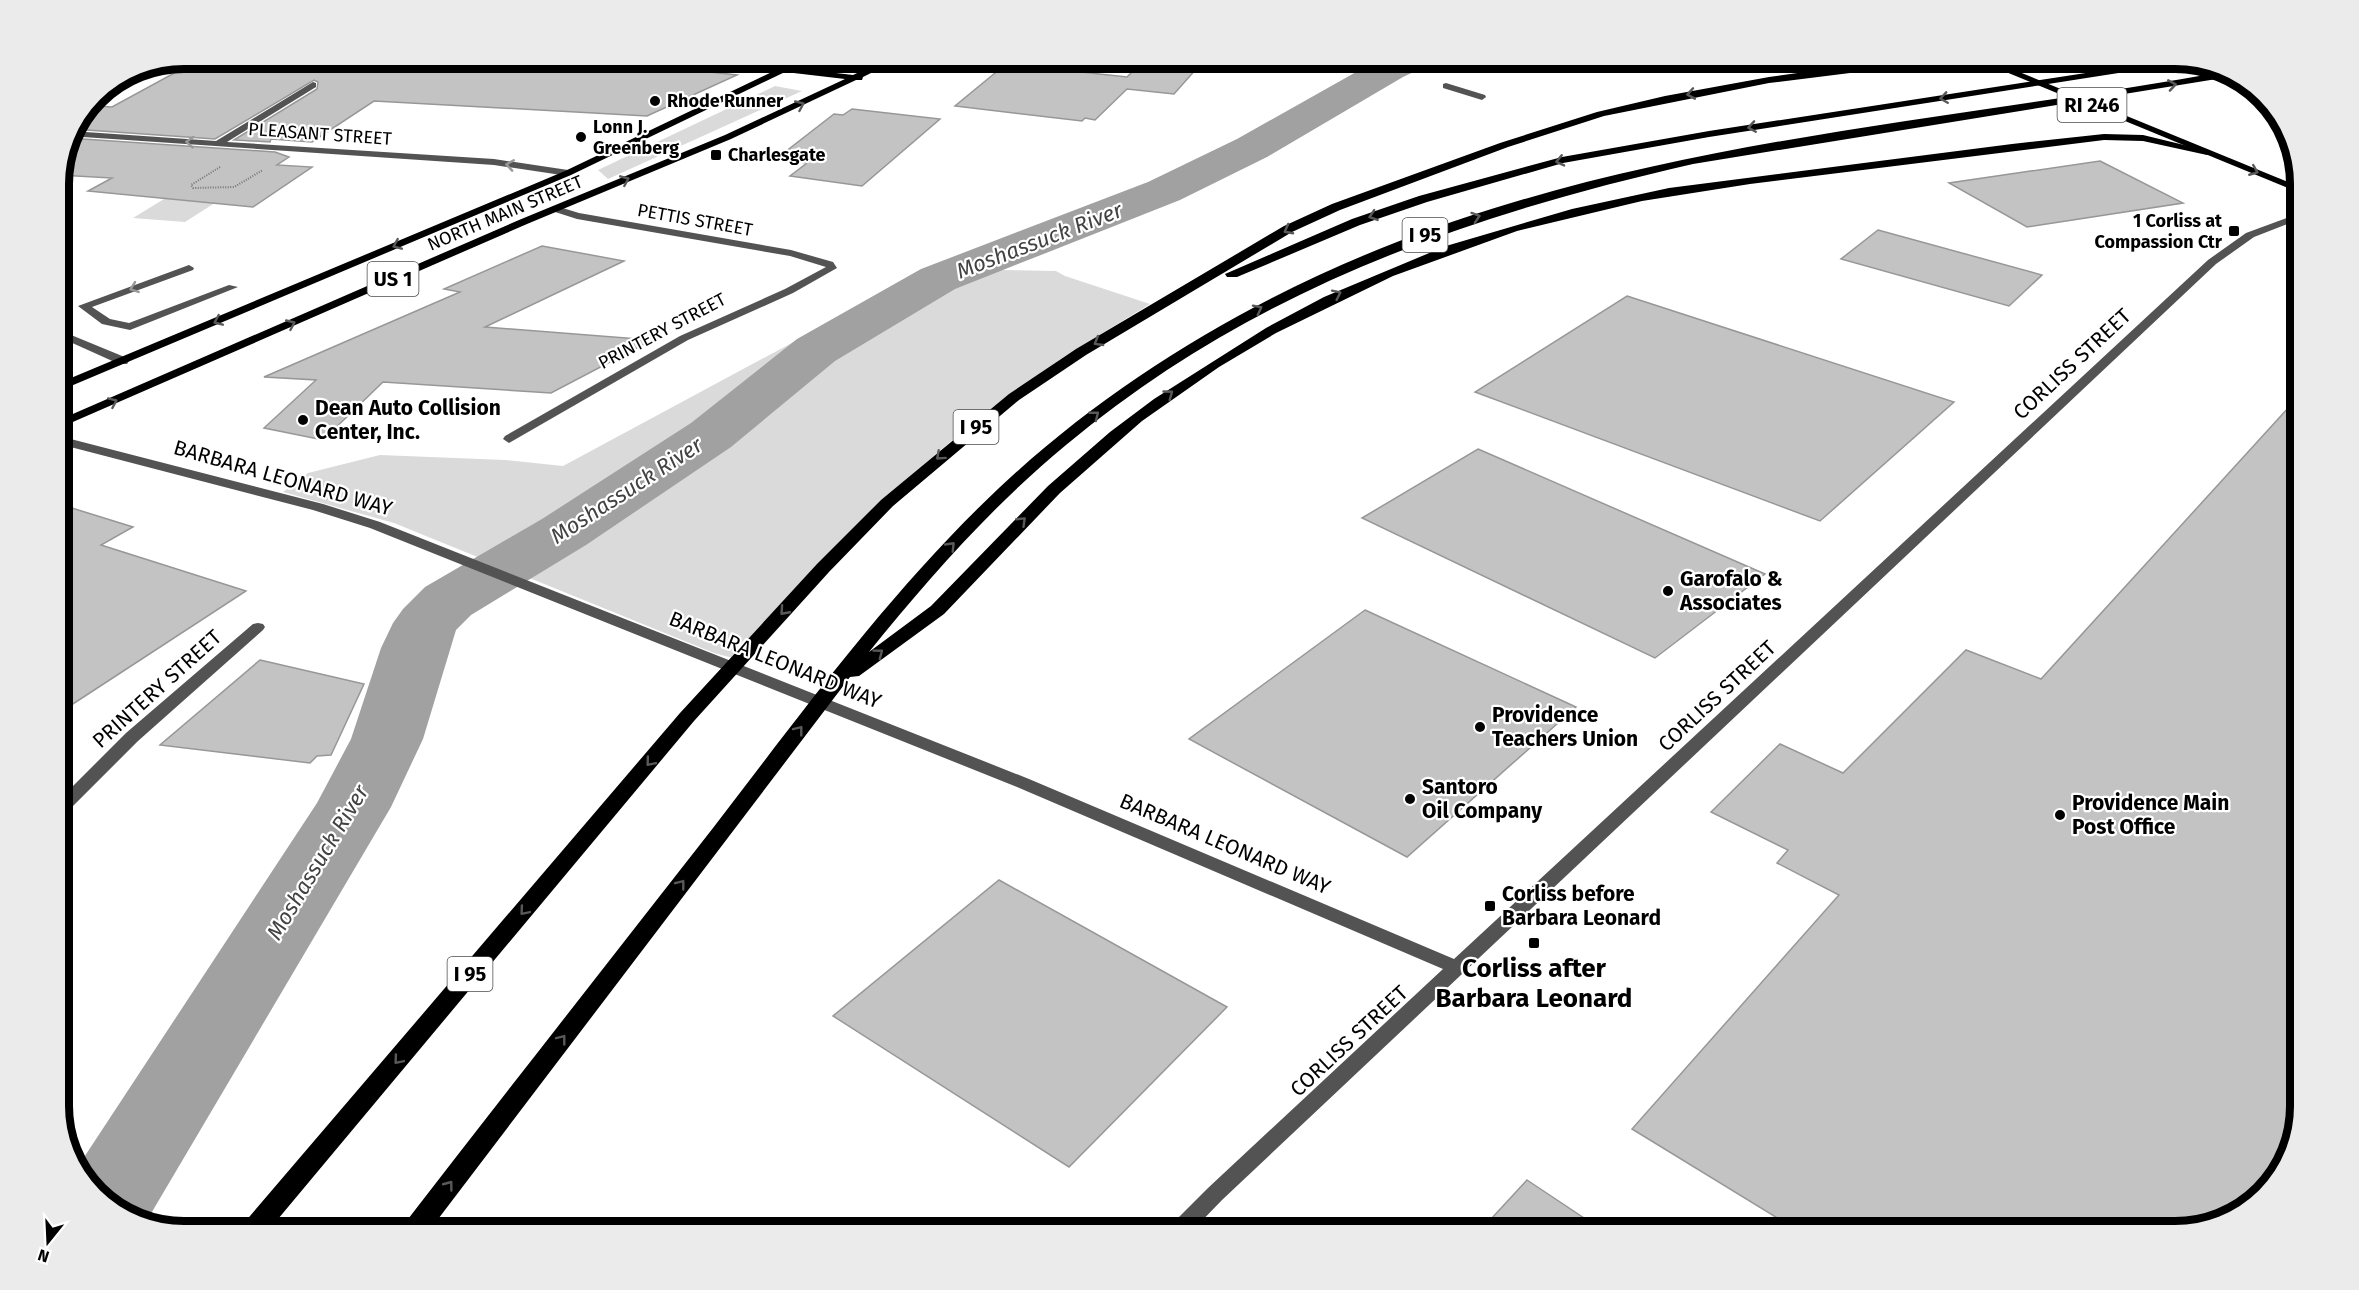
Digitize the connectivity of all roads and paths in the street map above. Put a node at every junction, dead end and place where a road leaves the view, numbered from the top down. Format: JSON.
{"nodes":[{"id":1,"x":784,"y":69,"type":"joint"},
{"id":2,"x":875,"y":69,"type":"edge"},
{"id":3,"x":889,"y":69,"type":"edge"},
{"id":4,"x":1858,"y":69,"type":"edge"},
{"id":5,"x":2003,"y":69,"type":"edge"},
{"id":6,"x":2134,"y":69,"type":"edge"},
{"id":7,"x":2214,"y":76,"type":"edge"},
{"id":8,"x":857,"y":78,"type":"junction"},
{"id":9,"x":313,"y":85,"type":"dead end"},
{"id":10,"x":1446,"y":86,"type":"dead end"},
{"id":11,"x":1482,"y":97,"type":"dead end"},
{"id":12,"x":80,"y":135,"type":"edge"},
{"id":13,"x":217,"y":144,"type":"junction"},
{"id":14,"x":2207,"y":152,"type":"junction"},
{"id":15,"x":220,"y":167,"type":"dead end"},
{"id":16,"x":266,"y":167,"type":"dead end"},
{"id":17,"x":568,"y":173,"type":"junction"},
{"id":18,"x":2290,"y":186,"type":"edge"},
{"id":19,"x":556,"y":209,"type":"junction"},
{"id":20,"x":2290,"y":220,"type":"edge"},
{"id":21,"x":829,"y":264,"type":"joint"},
{"id":22,"x":189,"y":268,"type":"dead end"},
{"id":23,"x":233,"y":287,"type":"dead end"},
{"id":24,"x":1148,"y":312,"type":"junction"},
{"id":25,"x":69,"y":337,"type":"edge"},
{"id":26,"x":123,"y":361,"type":"junction"},
{"id":27,"x":69,"y":383,"type":"edge"},
{"id":28,"x":69,"y":420,"type":"edge"},
{"id":29,"x":510,"y":439,"type":"dead end"},
{"id":30,"x":69,"y":443,"type":"edge"},
{"id":31,"x":258,"y":627,"type":"dead end"},
{"id":32,"x":832,"y":688,"type":"junction"},
{"id":33,"x":69,"y":800,"type":"edge"},
{"id":34,"x":1458,"y":968,"type":"junction"},
{"id":35,"x":263,"y":1221,"type":"edge"},
{"id":36,"x":422,"y":1221,"type":"edge"},
{"id":37,"x":1191,"y":1221,"type":"edge"}],
"edges":[{"from":1,"to":8,"type":"main road"},
{"from":1,"to":17,"type":"main road","name":"NORTH MAIN STREET","number":"US 1"},
{"from":2,"to":8,"type":"main road","name":"NORTH MAIN STREET","number":"US 1"},
{"from":3,"to":8,"type":"main road"},
{"from":4,"to":24,"type":"highway","one_way":true},
{"from":5,"to":14,"type":"main road","number":"RI 246"},
{"from":6,"to":24,"type":"highway","number":"I 95","one_way":true},
{"from":32,"to":7,"type":"highway","number":"I 95","one_way":true},
{"from":19,"to":8,"type":"main road","name":"NORTH MAIN STREET","number":"US 1","one_way":true},
{"from":9,"to":13,"type":"street"},
{"from":10,"to":11,"type":"street"},
{"from":13,"to":12,"type":"street","name":"PLEASANT STREET","one_way":true},
{"from":17,"to":13,"type":"street","name":"PLEASANT STREET","one_way":true},
{"from":14,"to":18,"type":"main road","number":"RI 246","one_way":true},
{"from":32,"to":14,"type":"highway","one_way":true},
{"from":15,"to":16,"type":"path"},
{"from":17,"to":26,"type":"main road","name":"NORTH MAIN STREET","number":"US 1","one_way":true},
{"from":19,"to":21,"type":"street","name":"PETTIS STREET"},
{"from":28,"to":19,"type":"main road","name":"NORTH MAIN STREET","number":"US 1","one_way":true},
{"from":20,"to":34,"type":"street","name":"CORLISS STREET"},
{"from":21,"to":29,"type":"street","name":"PRINTERY STREET"},
{"from":22,"to":23,"type":"street","one_way":true},
{"from":24,"to":35,"type":"highway","number":"I 95","one_way":true},
{"from":25,"to":26,"type":"street"},
{"from":26,"to":27,"type":"main road","name":"NORTH MAIN STREET","number":"US 1"},
{"from":30,"to":34,"type":"street","name":"BARBARA LEONARD WAY"},
{"from":31,"to":33,"type":"street","name":"PRINTERY STREET"},
{"from":36,"to":32,"type":"highway","number":"I 95","one_way":true},
{"from":34,"to":37,"type":"street","name":"CORLISS STREET"}]}
